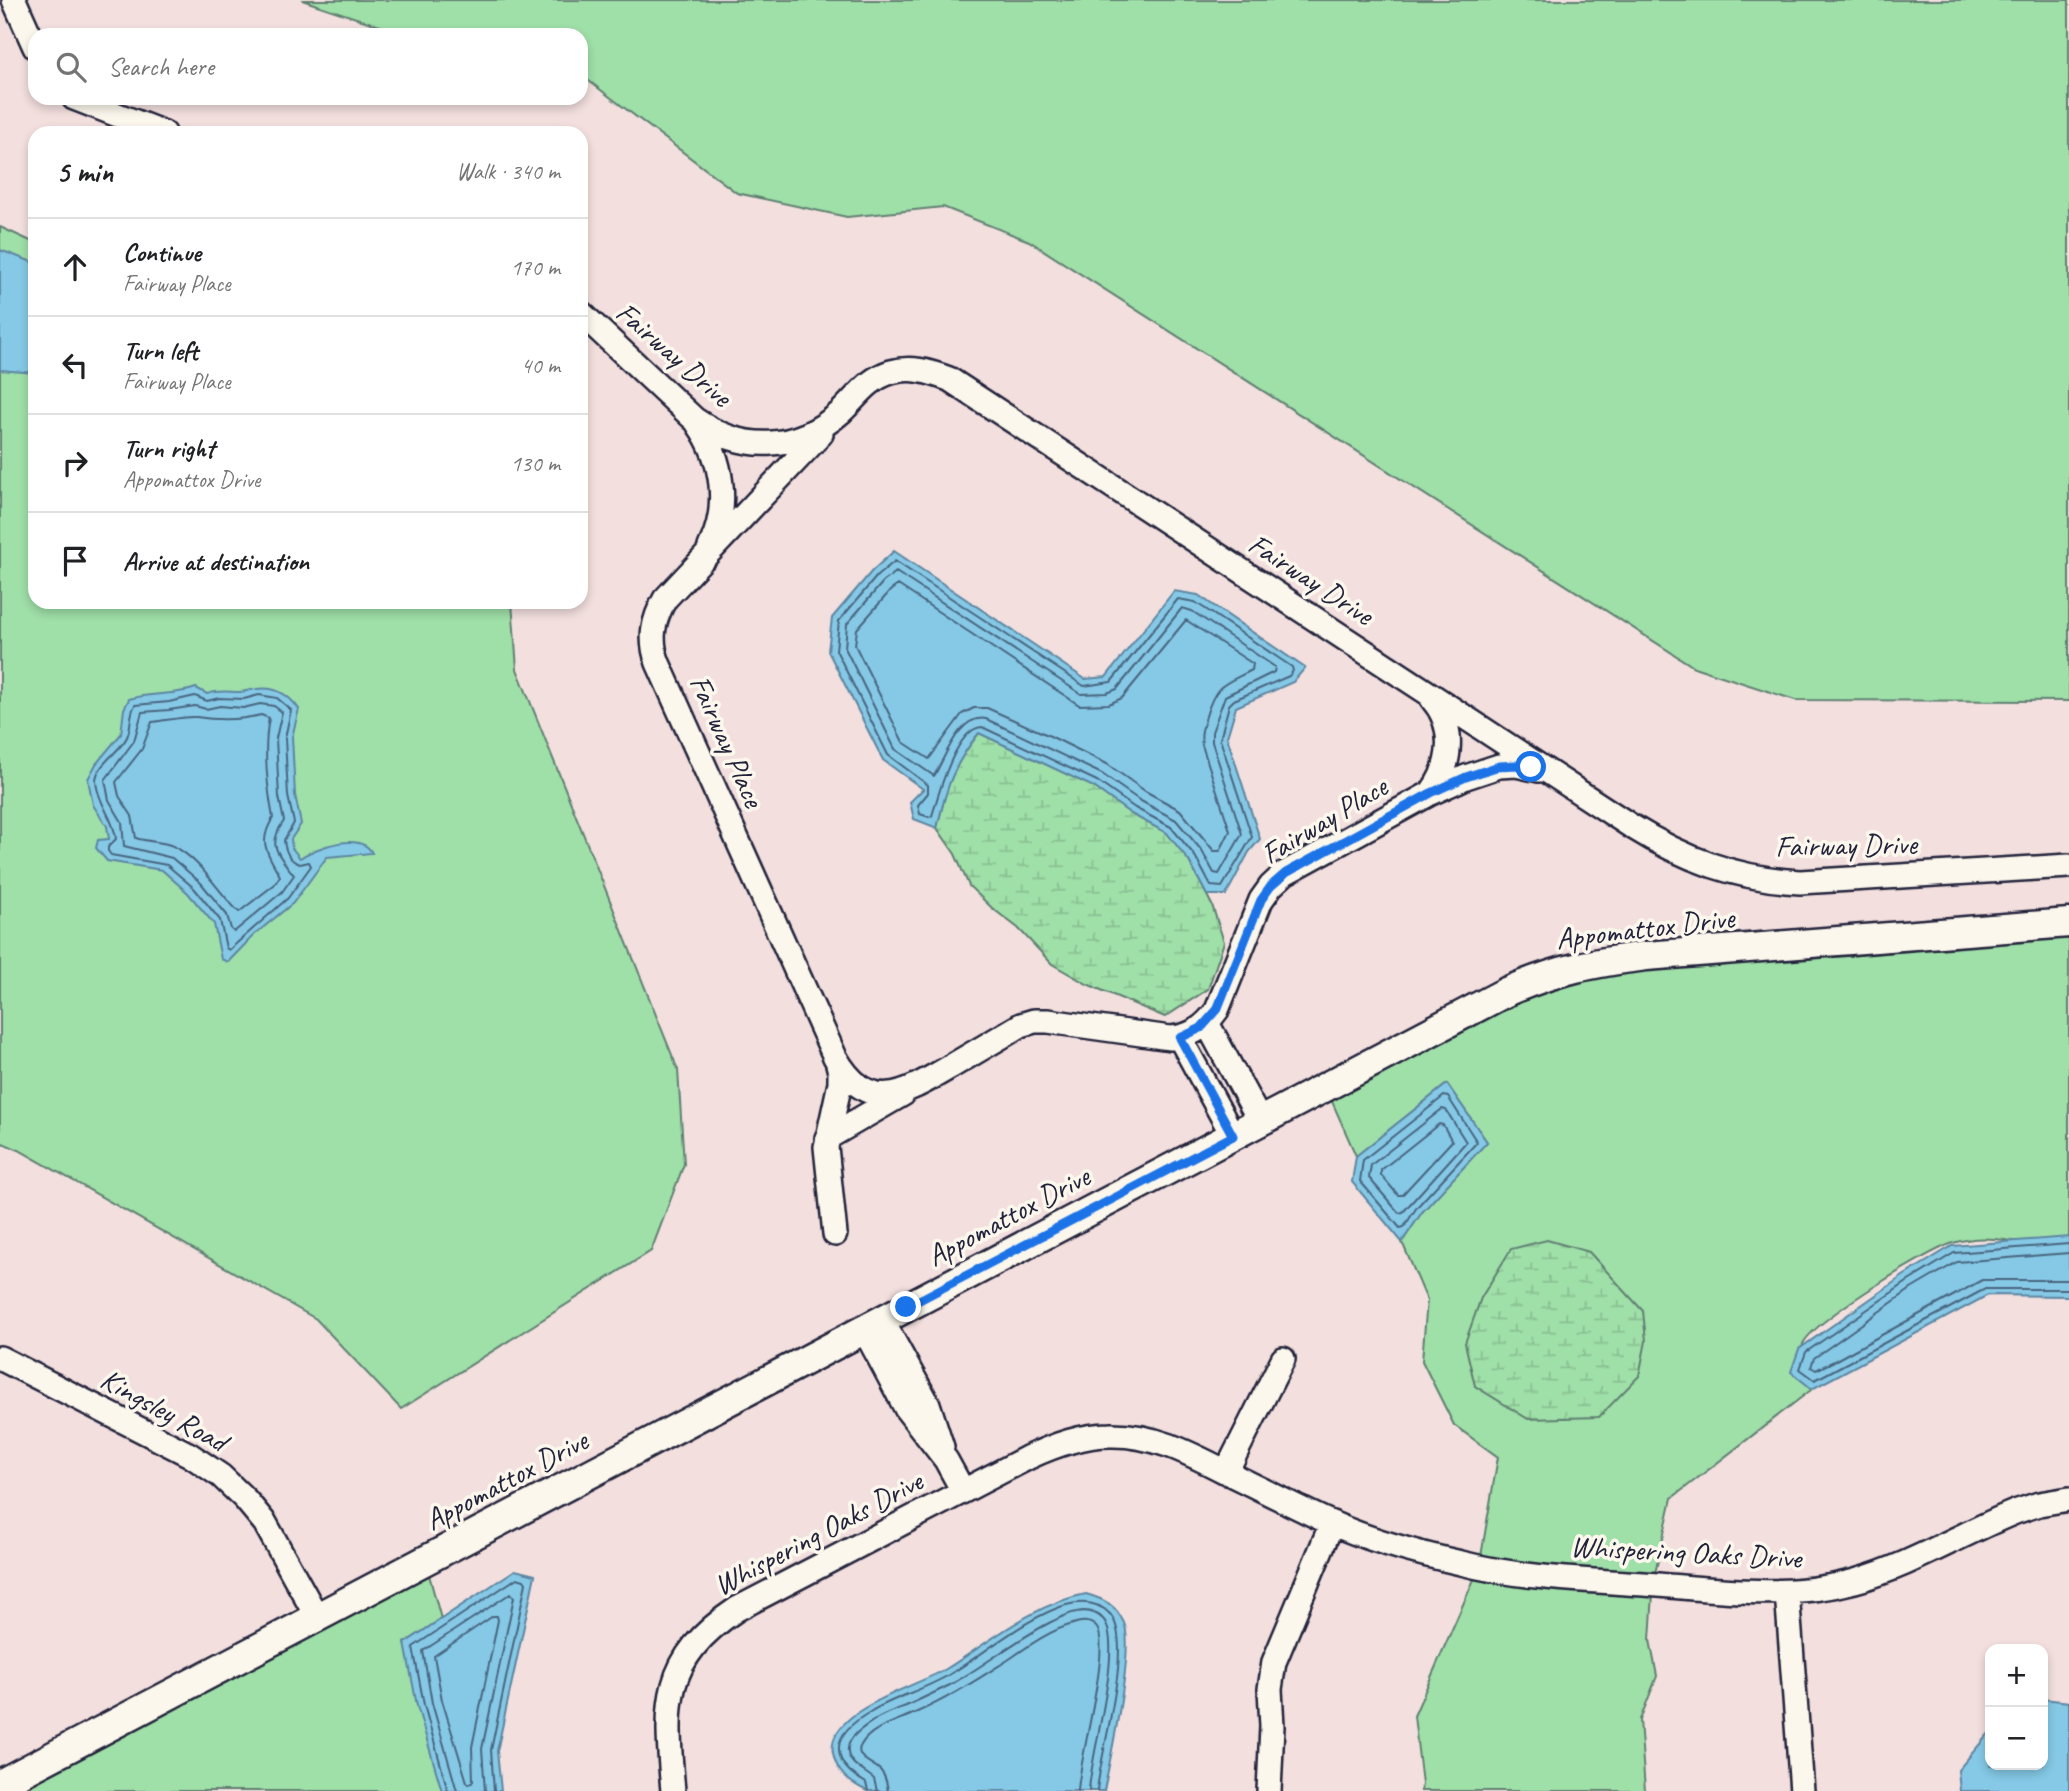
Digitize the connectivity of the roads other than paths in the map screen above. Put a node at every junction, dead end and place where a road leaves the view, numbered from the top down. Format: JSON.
{"nodes":[{"id":1,"x":14,"y":0,"type":"edge"},
{"id":2,"x":28,"y":31,"type":"edge"},
{"id":3,"x":92,"y":105,"type":"edge"},
{"id":4,"x":146,"y":126,"type":"edge"},
{"id":5,"x":588,"y":320,"type":"edge"},
{"id":6,"x":842,"y":411,"type":"junction"},
{"id":7,"x":694,"y":419,"type":"junction"},
{"id":8,"x":696,"y":567,"type":"junction"},
{"id":9,"x":1425,"y":691,"type":"junction"},
{"id":10,"x":1556,"y":777,"type":"junction"},
{"id":11,"x":1431,"y":793,"type":"junction"},
{"id":12,"x":2069,"y":866,"type":"edge"},
{"id":13,"x":2069,"y":923,"type":"edge"},
{"id":14,"x":1207,"y":1023,"type":"junction"},
{"id":15,"x":1180,"y":1038,"type":"junction"},
{"id":16,"x":835,"y":1057,"type":"junction"},
{"id":17,"x":911,"y":1090,"type":"junction"},
{"id":18,"x":1260,"y":1121,"type":"junction"},
{"id":19,"x":1233,"y":1136,"type":"junction"},
{"id":20,"x":827,"y":1138,"type":"junction"},
{"id":21,"x":835,"y":1234,"type":"dead end"},
{"id":22,"x":873,"y":1324,"type":"junction"},
{"id":23,"x":0,"y":1359,"type":"edge"},
{"id":24,"x":1283,"y":1359,"type":"dead end"},
{"id":25,"x":1226,"y":1472,"type":"junction"},
{"id":26,"x":963,"y":1491,"type":"junction"},
{"id":27,"x":2069,"y":1499,"type":"edge"},
{"id":28,"x":1332,"y":1523,"type":"junction"},
{"id":29,"x":1787,"y":1592,"type":"junction"},
{"id":30,"x":317,"y":1616,"type":"junction"},
{"id":31,"x":0,"y":1784,"type":"edge"},
{"id":32,"x":673,"y":1791,"type":"edge"},
{"id":33,"x":1269,"y":1791,"type":"edge"},
{"id":34,"x":1802,"y":1791,"type":"edge"}],
"edges":[{"from":1,"to":2,"type":"street"},
{"from":3,"to":4,"type":"street"},
{"from":5,"to":7,"type":"street","name":"Fairway Drive"},
{"from":6,"to":7,"type":"street","name":"Fairway Drive"},
{"from":6,"to":8,"type":"street","name":"Fairway Place"},
{"from":6,"to":9,"type":"street","name":"Fairway Drive"},
{"from":7,"to":8,"type":"street"},
{"from":8,"to":16,"type":"street","name":"Fairway Place"},
{"from":9,"to":10,"type":"street","name":"Fairway Drive"},
{"from":9,"to":11,"type":"street","name":"Fairway Place"},
{"from":10,"to":11,"type":"street","name":"Fairway Place"},
{"from":10,"to":12,"type":"street","name":"Fairway Drive"},
{"from":11,"to":14,"type":"street","name":"Fairway Place"},
{"from":13,"to":18,"type":"street","name":"Appomattox Drive"},
{"from":14,"to":15,"type":"street"},
{"from":14,"to":18,"type":"street"},
{"from":15,"to":17,"type":"street","name":"Fairway Place"},
{"from":15,"to":19,"type":"street"},
{"from":16,"to":17,"type":"street","name":"Fairway Place"},
{"from":16,"to":20,"type":"street"},
{"from":17,"to":20,"type":"street","name":"Fairway Place"},
{"from":18,"to":19,"type":"street","name":"Appomattox Drive"},
{"from":19,"to":22,"type":"street","name":"Appomattox Drive"},
{"from":20,"to":21,"type":"street"},
{"from":22,"to":26,"type":"street","name":"Whispering Oaks Drive"},
{"from":22,"to":30,"type":"street","name":"Appomattox Drive"},
{"from":23,"to":30,"type":"street","name":"Kingsley Road"},
{"from":24,"to":25,"type":"street"},
{"from":25,"to":26,"type":"street","name":"Whispering Oaks Drive"},
{"from":25,"to":28,"type":"street","name":"Whispering Oaks Drive"},
{"from":26,"to":32,"type":"street","name":"Whispering Oaks Drive"},
{"from":27,"to":29,"type":"street","name":"Whispering Oaks Drive"},
{"from":28,"to":29,"type":"street","name":"Whispering Oaks Drive"},
{"from":28,"to":33,"type":"street"},
{"from":29,"to":34,"type":"street"},
{"from":30,"to":31,"type":"street","name":"Appomattox Drive"}]}
